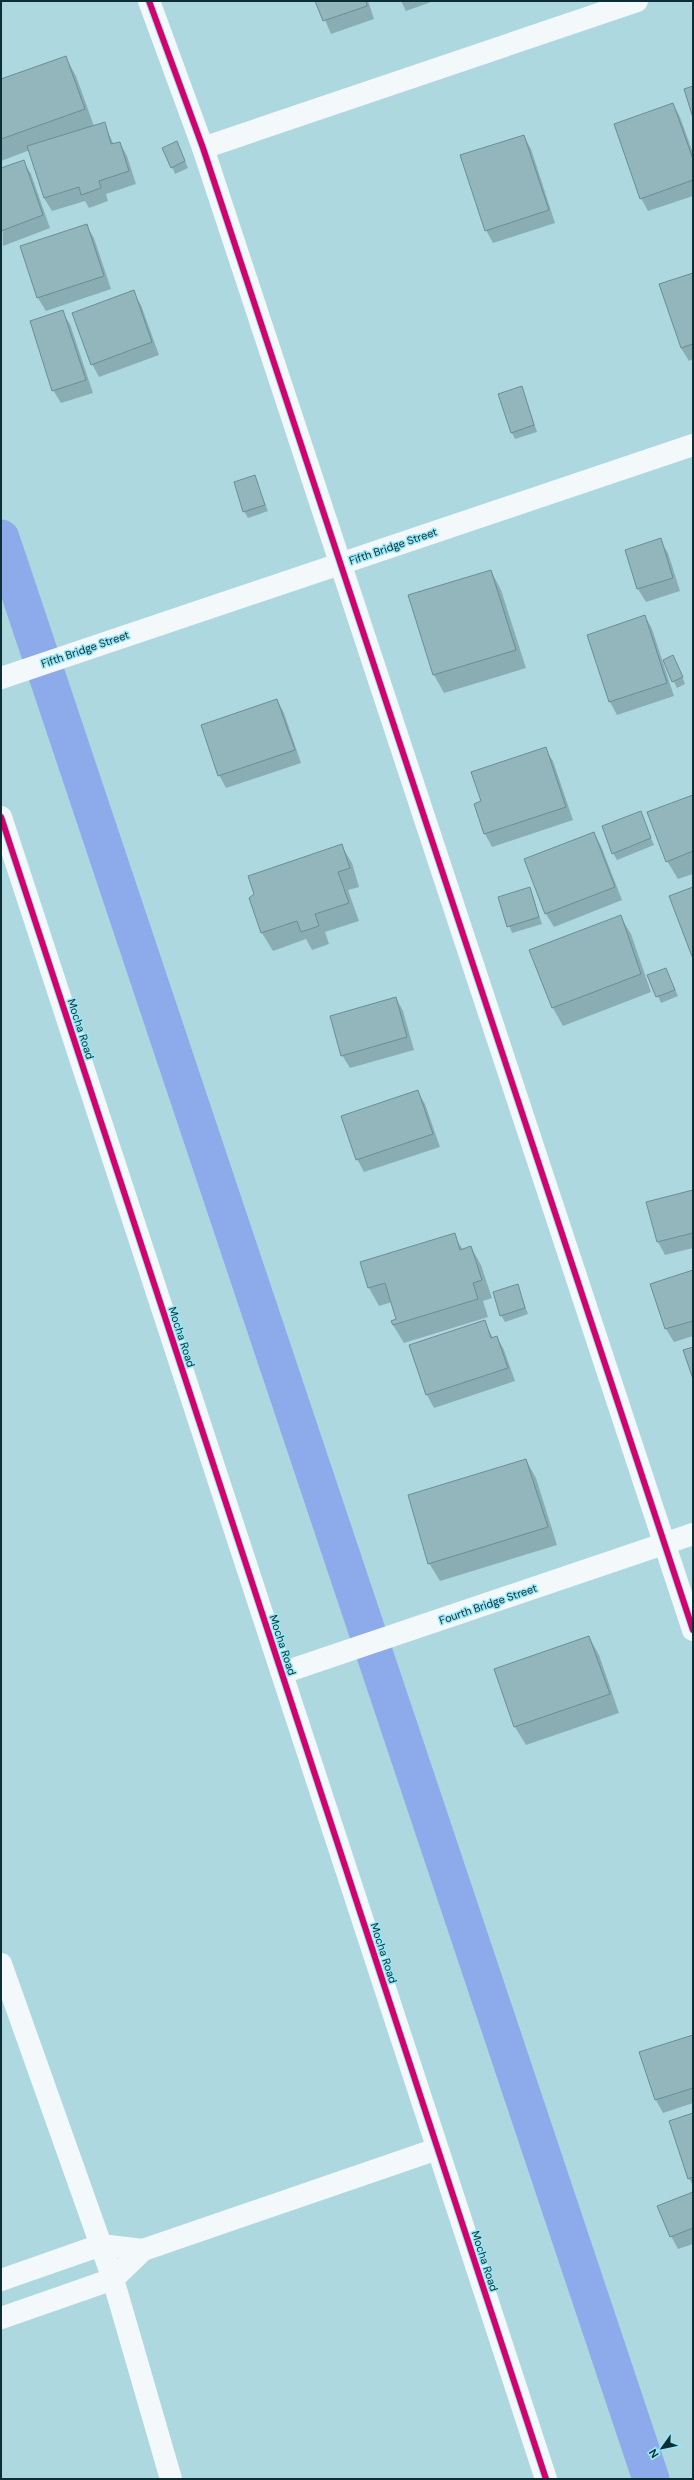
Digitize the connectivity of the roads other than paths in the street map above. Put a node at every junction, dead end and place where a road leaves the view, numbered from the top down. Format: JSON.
{"nodes":[{"id":1,"x":149,"y":1,"type":"edge"},
{"id":2,"x":637,"y":1,"type":"edge"},
{"id":3,"x":203,"y":148,"type":"junction"},
{"id":4,"x":693,"y":445,"type":"edge"},
{"id":5,"x":339,"y":564,"type":"junction"},
{"id":6,"x":8,"y":675,"type":"edge"},
{"id":7,"x":1,"y":817,"type":"edge"},
{"id":8,"x":693,"y":1534,"type":"edge"},
{"id":9,"x":663,"y":1544,"type":"junction"},
{"id":10,"x":693,"y":1630,"type":"edge"},
{"id":11,"x":282,"y":1673,"type":"junction"},
{"id":12,"x":1,"y":1964,"type":"edge"},
{"id":13,"x":438,"y":2149,"type":"junction"},
{"id":14,"x":101,"y":2245,"type":"junction"},
{"id":15,"x":143,"y":2250,"type":"junction"},
{"id":16,"x":113,"y":2279,"type":"junction"},
{"id":17,"x":1,"y":2280,"type":"edge"},
{"id":18,"x":1,"y":2318,"type":"edge"},
{"id":19,"x":171,"y":2479,"type":"edge"},
{"id":20,"x":546,"y":2479,"type":"edge"}],
"edges":[{"from":1,"to":3,"type":"street"},
{"from":2,"to":3,"type":"street"},
{"from":3,"to":5,"type":"street"},
{"from":4,"to":5,"type":"street","name":"Fifth Bridge Street"},
{"from":5,"to":6,"type":"street","name":"Fifth Bridge Street"},
{"from":5,"to":9,"type":"street"},
{"from":7,"to":11,"type":"street","name":"Mocha Road"},
{"from":8,"to":9,"type":"street","name":"Fourth Bridge Street"},
{"from":9,"to":10,"type":"street"},
{"from":9,"to":11,"type":"street","name":"Fourth Bridge Street"},
{"from":11,"to":13,"type":"street","name":"Mocha Road"},
{"from":12,"to":14,"type":"street"},
{"from":13,"to":15,"type":"street"},
{"from":13,"to":20,"type":"street","name":"Mocha Road"},
{"from":14,"to":15,"type":"street"},
{"from":14,"to":16,"type":"street"},
{"from":14,"to":17,"type":"street"},
{"from":15,"to":16,"type":"street"},
{"from":16,"to":18,"type":"street"},
{"from":16,"to":19,"type":"street"}]}
